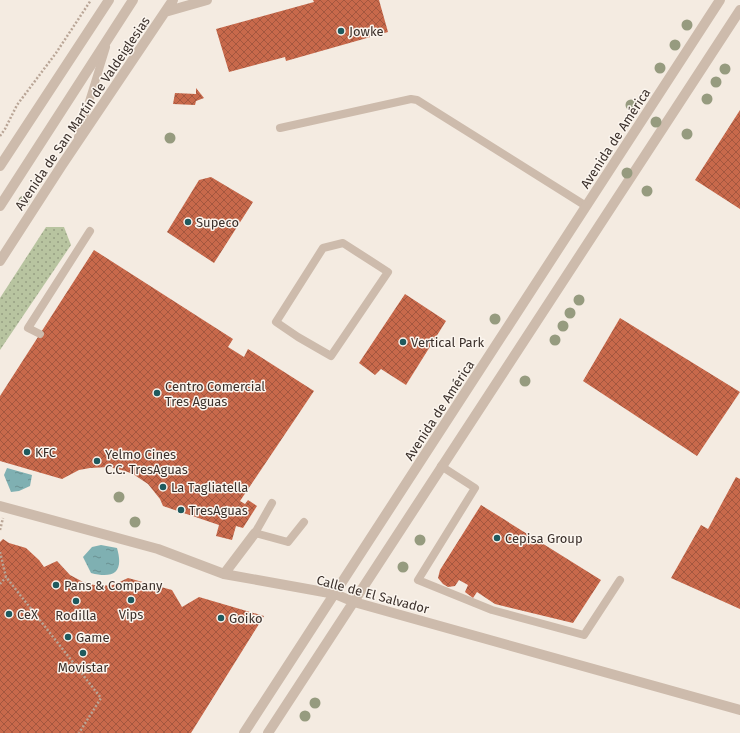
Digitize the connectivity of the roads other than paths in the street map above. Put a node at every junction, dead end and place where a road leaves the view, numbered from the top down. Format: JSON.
{"nodes":[{"id":1,"x":109,"y":0,"type":"edge"},
{"id":2,"x":133,"y":0,"type":"edge"},
{"id":3,"x":173,"y":0,"type":"edge"},
{"id":4,"x":207,"y":0,"type":"edge"},
{"id":5,"x":720,"y":0,"type":"edge"},
{"id":6,"x":740,"y":10,"type":"edge"},
{"id":7,"x":165,"y":12,"type":"junction"},
{"id":8,"x":109,"y":37,"type":"junction"},
{"id":9,"x":280,"y":128,"type":"dead end"},
{"id":10,"x":76,"y":143,"type":"junction"},
{"id":11,"x":0,"y":166,"type":"edge"},
{"id":12,"x":0,"y":206,"type":"edge"},
{"id":13,"x":586,"y":206,"type":"junction"},
{"id":14,"x":90,"y":231,"type":"dead end"},
{"id":15,"x":13,"y":242,"type":"junction"},
{"id":16,"x":0,"y":253,"type":"edge"},
{"id":17,"x":0,"y":261,"type":"edge"},
{"id":18,"x":276,"y":322,"type":"joint"},
{"id":19,"x":40,"y":334,"type":"dead end"},
{"id":20,"x":441,"y":466,"type":"junction"},
{"id":21,"x":272,"y":503,"type":"dead end"},
{"id":22,"x":0,"y":506,"type":"edge"},
{"id":23,"x":304,"y":522,"type":"dead end"},
{"id":24,"x":255,"y":533,"type":"junction"},
{"id":25,"x":224,"y":574,"type":"junction"},
{"id":26,"x":620,"y":580,"type":"dead end"},
{"id":27,"x":335,"y":594,"type":"junction"},
{"id":28,"x":354,"y":602,"type":"junction"},
{"id":29,"x":740,"y":710,"type":"edge"},
{"id":30,"x":244,"y":733,"type":"edge"},
{"id":31,"x":268,"y":733,"type":"edge"}],
"edges":[{"from":1,"to":11,"type":"street"},
{"from":2,"to":8,"type":"street"},
{"from":3,"to":7,"type":"street","name":"Avenida de San Martín de Valdeiglesias"},
{"from":4,"to":7,"type":"street"},
{"from":5,"to":13,"type":"street","name":"Avenida de América"},
{"from":6,"to":20,"type":"street"},
{"from":7,"to":10,"type":"street","name":"Avenida de San Martín de Valdeiglesias"},
{"from":8,"to":10,"type":"lane"},
{"from":8,"to":12,"type":"street"},
{"from":9,"to":13,"type":"lane"},
{"from":10,"to":15,"type":"street","name":"Avenida de San Martín de Valdeiglesias"},
{"from":13,"to":27,"type":"street","name":"Avenida de América"},
{"from":14,"to":19,"type":"lane"},
{"from":15,"to":16,"type":"lane"},
{"from":15,"to":17,"type":"street","name":"Avenida de San Martín de Valdeiglesias"},
{"from":18,"to":18,"type":"lane"},
{"from":20,"to":26,"type":"lane"},
{"from":20,"to":28,"type":"street"},
{"from":21,"to":24,"type":"lane"},
{"from":22,"to":25,"type":"street","name":"Calle de El Salvador"},
{"from":23,"to":24,"type":"lane"},
{"from":24,"to":25,"type":"street"},
{"from":25,"to":27,"type":"street","name":"Calle de El Salvador"},
{"from":27,"to":28,"type":"street","name":"Calle de El Salvador"},
{"from":27,"to":30,"type":"street","name":"Avenida de América"},
{"from":28,"to":29,"type":"street","name":"Calle de El Salvador"},
{"from":28,"to":31,"type":"street"}]}
